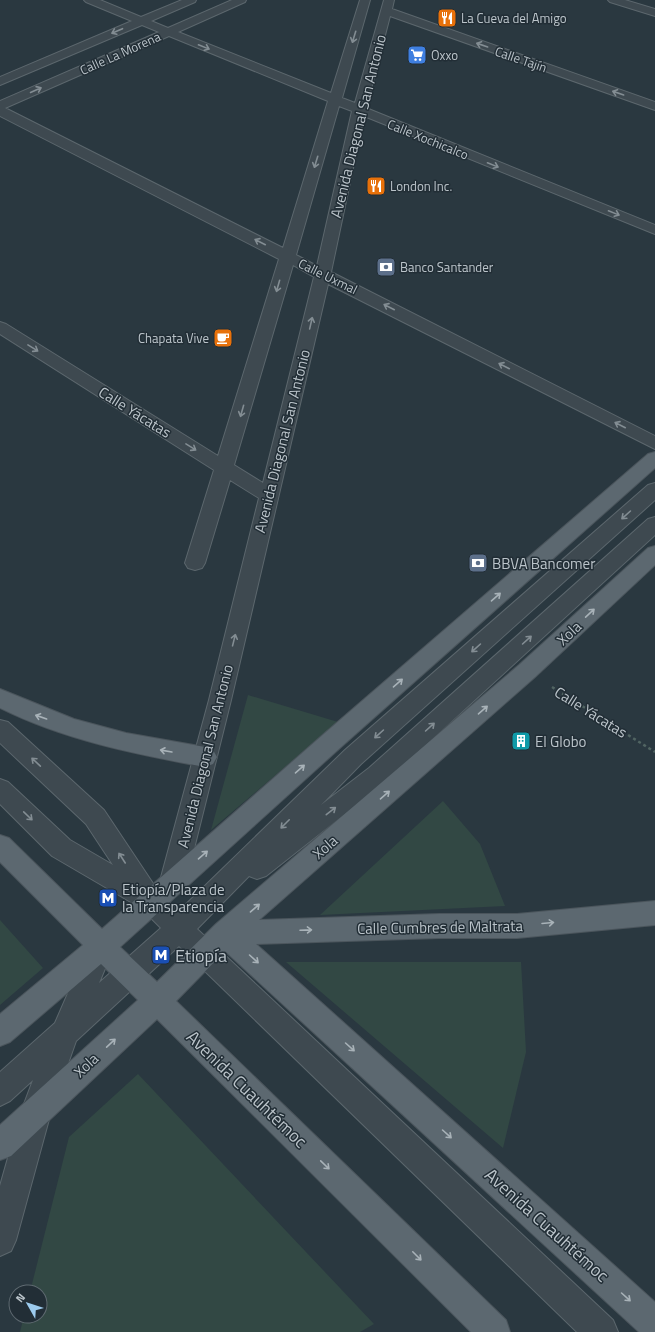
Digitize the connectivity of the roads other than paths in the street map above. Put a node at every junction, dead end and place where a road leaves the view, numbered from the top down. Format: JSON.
{"nodes":[{"id":1,"x":90,"y":0,"type":"edge"},
{"id":2,"x":191,"y":0,"type":"edge"},
{"id":3,"x":241,"y":0,"type":"edge"},
{"id":4,"x":614,"y":0,"type":"edge"},
{"id":5,"x":361,"y":1,"type":"edge"},
{"id":6,"x":388,"y":6,"type":"edge"},
{"id":7,"x":655,"y":13,"type":"edge"},
{"id":8,"x":141,"y":21,"type":"junction"},
{"id":9,"x":168,"y":32,"type":"junction"},
{"id":10,"x":0,"y":81,"type":"edge"},
{"id":11,"x":334,"y":100,"type":"junction"},
{"id":12,"x":0,"y":106,"type":"edge"},
{"id":13,"x":655,"y":106,"type":"edge"},
{"id":14,"x":0,"y":111,"type":"edge"},
{"id":15,"x":359,"y":111,"type":"junction"},
{"id":16,"x":655,"y":230,"type":"edge"},
{"id":17,"x":287,"y":256,"type":"junction"},
{"id":18,"x":323,"y":273,"type":"junction"},
{"id":19,"x":0,"y":327,"type":"edge"},
{"id":20,"x":655,"y":443,"type":"edge"},
{"id":21,"x":655,"y":458,"type":"edge"},
{"id":22,"x":224,"y":468,"type":"junction"},
{"id":23,"x":655,"y":489,"type":"edge"},
{"id":24,"x":269,"y":496,"type":"junction"},
{"id":25,"x":655,"y":524,"type":"edge"},
{"id":26,"x":655,"y":552,"type":"edge"},
{"id":27,"x":194,"y":563,"type":"dead end"},
{"id":28,"x":0,"y":698,"type":"edge"},
{"id":29,"x":0,"y":729,"type":"edge"},
{"id":30,"x":205,"y":757,"type":"junction"},
{"id":31,"x":0,"y":789,"type":"edge"},
{"id":32,"x":0,"y":846,"type":"edge"},
{"id":33,"x":173,"y":881,"type":"junction"},
{"id":34,"x":151,"y":902,"type":"junction"},
{"id":35,"x":655,"y":913,"type":"edge"},
{"id":36,"x":179,"y":929,"type":"junction"},
{"id":37,"x":225,"y":933,"type":"junction"},
{"id":38,"x":102,"y":947,"type":"junction"},
{"id":39,"x":204,"y":954,"type":"junction"},
{"id":40,"x":130,"y":974,"type":"junction"},
{"id":41,"x":157,"y":1001,"type":"junction"},
{"id":42,"x":0,"y":1032,"type":"edge"},
{"id":43,"x":65,"y":1032,"type":"junction"},
{"id":44,"x":0,"y":1091,"type":"edge"},
{"id":45,"x":36,"y":1112,"type":"junction"},
{"id":46,"x":0,"y":1145,"type":"edge"},
{"id":47,"x":0,"y":1240,"type":"edge"},
{"id":48,"x":655,"y":1324,"type":"edge"},
{"id":49,"x":494,"y":1332,"type":"edge"},
{"id":50,"x":601,"y":1332,"type":"edge"}],
"edges":[{"from":1,"to":8,"type":"street","name":"Calle Xochicalco"},
{"from":2,"to":8,"type":"street","name":"Calle La Morena"},
{"from":3,"to":9,"type":"street","name":"Calle La Morena"},
{"from":4,"to":7,"type":"street"},
{"from":5,"to":11,"type":"street","name":"Avenida Diagonal San Antonio","one_way":true},
{"from":13,"to":6,"type":"street","name":"Calle Tajín","one_way":true},
{"from":6,"to":15,"type":"street","name":"Avenida Diagonal San Antonio"},
{"from":8,"to":9,"type":"street","name":"Calle Xochicalco"},
{"from":8,"to":10,"type":"street","name":"Calle La Morena","one_way":true},
{"from":9,"to":11,"type":"street","name":"Calle Xochicalco","one_way":true},
{"from":12,"to":9,"type":"street","name":"Calle La Morena","one_way":true},
{"from":11,"to":15,"type":"street","name":"Calle Xochicalco"},
{"from":11,"to":17,"type":"street","name":"Avenida Diagonal San Antonio","one_way":true},
{"from":17,"to":14,"type":"street","name":"Calle Uxmal","one_way":true},
{"from":15,"to":16,"type":"street","name":"Calle Xochicalco","one_way":true},
{"from":15,"to":18,"type":"street","name":"Avenida Diagonal San Antonio"},
{"from":17,"to":18,"type":"street","name":"Calle Uxmal"},
{"from":17,"to":22,"type":"street","name":"Avenida Diagonal San Antonio","one_way":true},
{"from":20,"to":18,"type":"street","name":"Calle Uxmal","one_way":true},
{"from":24,"to":18,"type":"street","name":"Avenida Diagonal San Antonio","one_way":true},
{"from":19,"to":22,"type":"street","name":"Calle Yácatas","one_way":true},
{"from":33,"to":21,"type":"main road","one_way":true},
{"from":22,"to":24,"type":"street","name":"Calle Yácatas"},
{"from":22,"to":27,"type":"street","name":"Avenida Diagonal San Antonio"},
{"from":23,"to":36,"type":"street","one_way":true},
{"from":30,"to":24,"type":"street","name":"Avenida Diagonal San Antonio","one_way":true},
{"from":36,"to":25,"type":"street","one_way":true},
{"from":37,"to":26,"type":"main road","name":"Xola","one_way":true},
{"from":30,"to":28,"type":"main road","one_way":true},
{"from":34,"to":29,"type":"street","one_way":true},
{"from":30,"to":33,"type":"street","name":"Avenida Diagonal San Antonio"},
{"from":31,"to":34,"type":"street","one_way":true},
{"from":32,"to":38,"type":"main road","name":"Avenida Cuauhtémoc"},
{"from":33,"to":34,"type":"main road"},
{"from":34,"to":36,"type":"street"},
{"from":34,"to":38,"type":"main road"},
{"from":37,"to":35,"type":"main road","name":"Calle Cumbres de Maltrata","one_way":true},
{"from":36,"to":39,"type":"street"},
{"from":36,"to":40,"type":"street"},
{"from":37,"to":39,"type":"main road","name":"Xola"},
{"from":37,"to":48,"type":"main road","name":"Avenida Cuauhtémoc","one_way":true},
{"from":38,"to":40,"type":"main road","name":"Avenida Cuauhtémoc"},
{"from":38,"to":42,"type":"main road"},
{"from":38,"to":43,"type":"street"},
{"from":39,"to":41,"type":"main road","name":"Xola"},
{"from":39,"to":50,"type":"street"},
{"from":40,"to":41,"type":"main road","name":"Avenida Cuauhtémoc"},
{"from":40,"to":43,"type":"street"},
{"from":45,"to":41,"type":"main road","name":"Xola","one_way":true},
{"from":41,"to":49,"type":"main road","name":"Avenida Cuauhtémoc","one_way":true},
{"from":43,"to":44,"type":"street"},
{"from":43,"to":45,"type":"street"},
{"from":45,"to":46,"type":"main road","name":"Xola"},
{"from":45,"to":47,"type":"street"}]}
